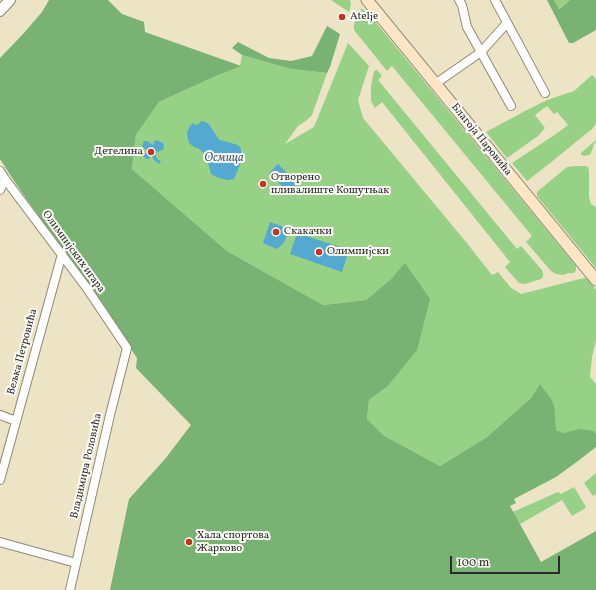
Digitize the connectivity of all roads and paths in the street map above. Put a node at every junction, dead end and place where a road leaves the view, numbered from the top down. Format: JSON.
{"nodes":[{"id":1,"x":10,"y":0,"type":"edge"},
{"id":2,"x":366,"y":0,"type":"edge"},
{"id":3,"x":459,"y":0,"type":"edge"},
{"id":4,"x":495,"y":0,"type":"edge"},
{"id":5,"x":0,"y":11,"type":"edge"},
{"id":6,"x":507,"y":23,"type":"junction"},
{"id":7,"x":481,"y":52,"type":"junction"},
{"id":8,"x":435,"y":84,"type":"junction"},
{"id":9,"x":545,"y":93,"type":"dead end"},
{"id":10,"x":510,"y":106,"type":"dead end"},
{"id":11,"x":0,"y":171,"type":"edge"},
{"id":12,"x":5,"y":179,"type":"junction"},
{"id":13,"x":0,"y":190,"type":"edge"},
{"id":14,"x":62,"y":254,"type":"junction"},
{"id":15,"x":596,"y":280,"type":"edge"},
{"id":16,"x":127,"y":348,"type":"joint"},
{"id":17,"x":0,"y":415,"type":"edge"},
{"id":18,"x":16,"y":421,"type":"junction"},
{"id":19,"x":0,"y":480,"type":"edge"},
{"id":20,"x":0,"y":542,"type":"edge"},
{"id":21,"x":76,"y":563,"type":"junction"},
{"id":22,"x":70,"y":590,"type":"edge"}],
"edges":[{"from":1,"to":5,"type":"street"},
{"from":2,"to":8,"type":"main road","name":"Благоја Паровића"},
{"from":3,"to":7,"type":"street"},
{"from":4,"to":6,"type":"street"},
{"from":6,"to":7,"type":"street"},
{"from":6,"to":9,"type":"street"},
{"from":7,"to":8,"type":"street"},
{"from":7,"to":10,"type":"street"},
{"from":8,"to":15,"type":"main road","name":"Благоја Паровића"},
{"from":11,"to":12,"type":"street","name":"Олимпијских игара"},
{"from":12,"to":13,"type":"street"},
{"from":12,"to":14,"type":"street","name":"Олимпијских игара"},
{"from":14,"to":16,"type":"street","name":"Олимпијских игара"},
{"from":14,"to":18,"type":"street","name":"Вељка Петровића"},
{"from":16,"to":21,"type":"street","name":"Владимира Роловића"},
{"from":17,"to":18,"type":"street"},
{"from":18,"to":19,"type":"street","name":"Вељка Петровића"},
{"from":20,"to":21,"type":"street"},
{"from":21,"to":22,"type":"street","name":"Владимира Роловића"}]}
